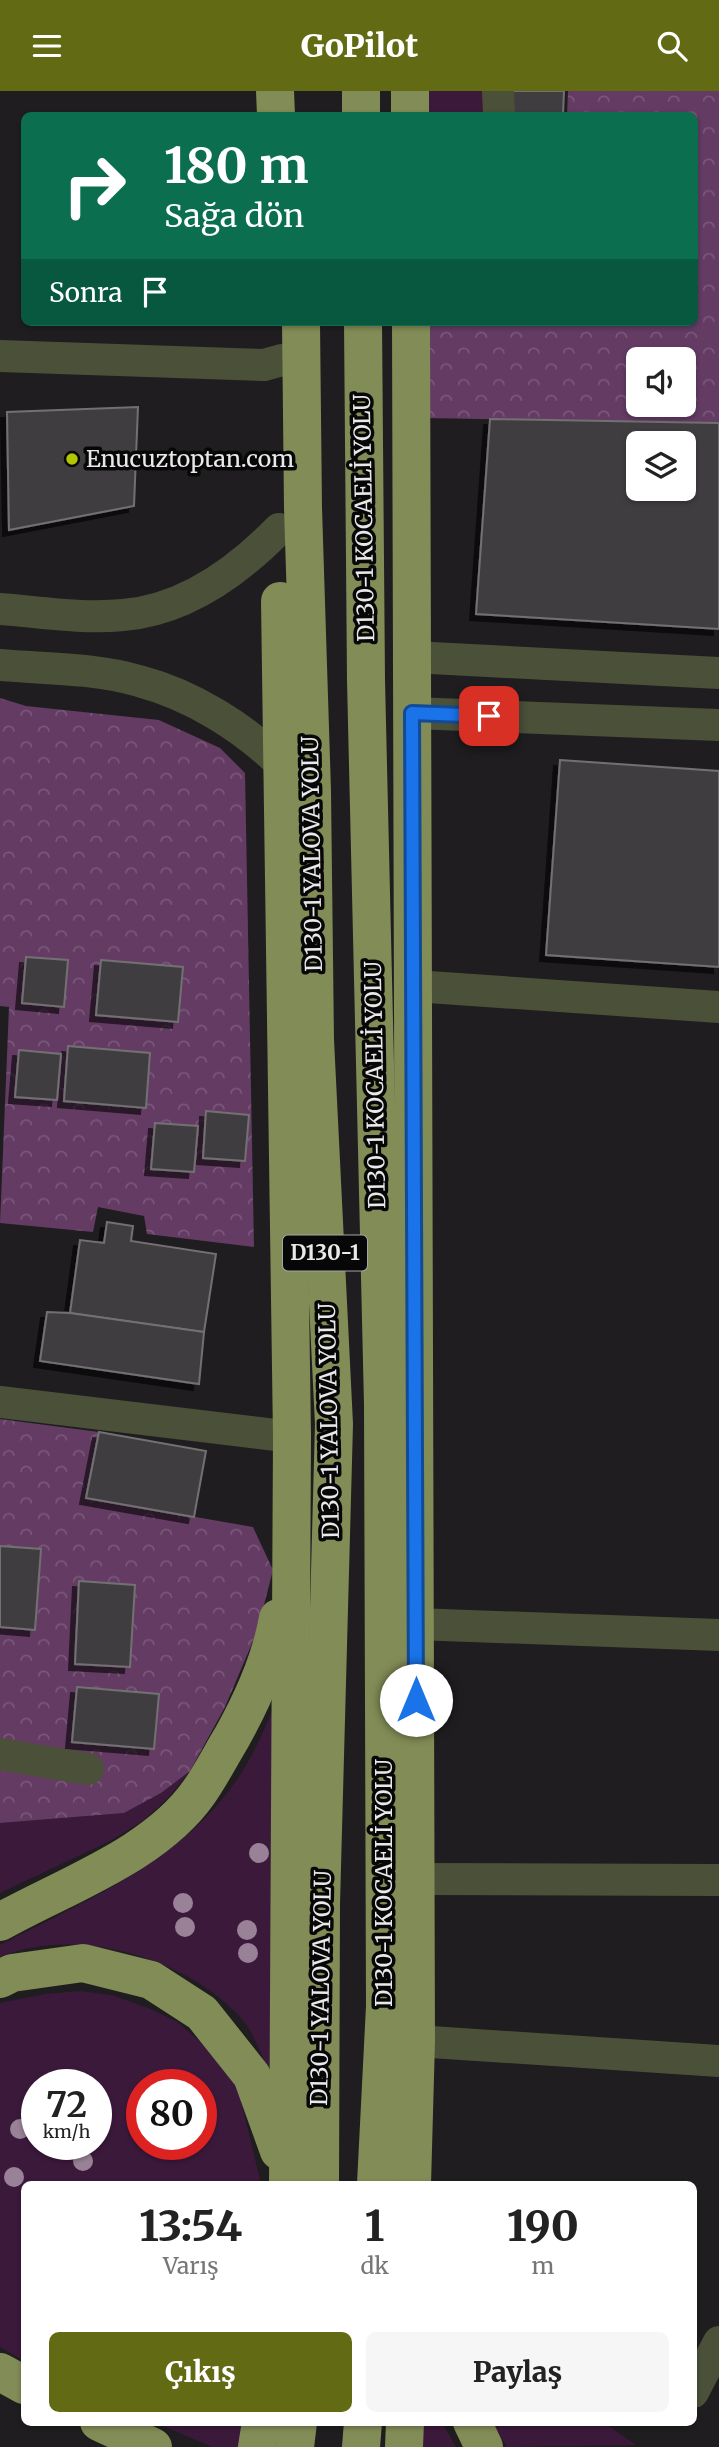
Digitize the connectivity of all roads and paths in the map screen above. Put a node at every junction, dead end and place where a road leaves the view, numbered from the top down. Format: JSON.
{"nodes":[{"id":1,"x":275,"y":91,"type":"edge"},
{"id":2,"x":300,"y":91,"type":"edge"},
{"id":3,"x":361,"y":91,"type":"edge"},
{"id":4,"x":410,"y":91,"type":"edge"},
{"id":5,"x":498,"y":91,"type":"edge"},
{"id":6,"x":276,"y":112,"type":"edge"},
{"id":7,"x":300,"y":112,"type":"edge"},
{"id":8,"x":361,"y":112,"type":"edge"},
{"id":9,"x":410,"y":112,"type":"edge"},
{"id":10,"x":499,"y":112,"type":"edge"},
{"id":11,"x":281,"y":326,"type":"edge"},
{"id":12,"x":301,"y":326,"type":"edge"},
{"id":13,"x":363,"y":326,"type":"edge"},
{"id":14,"x":411,"y":326,"type":"edge"},
{"id":15,"x":0,"y":356,"type":"edge"},
{"id":16,"x":282,"y":360,"type":"junction"},
{"id":17,"x":279,"y":529,"type":"junction"},
{"id":18,"x":0,"y":609,"type":"edge"},
{"id":19,"x":412,"y":657,"type":"junction"},
{"id":20,"x":0,"y":665,"type":"edge"},
{"id":21,"x":719,"y":673,"type":"edge"},
{"id":22,"x":412,"y":713,"type":"junction"},
{"id":23,"x":719,"y":725,"type":"edge"},
{"id":24,"x":282,"y":765,"type":"junction"},
{"id":25,"x":414,"y":986,"type":"junction"},
{"id":26,"x":719,"y":1007,"type":"edge"},
{"id":27,"x":315,"y":1040,"type":"junction"},
{"id":28,"x":0,"y":1402,"type":"edge"},
{"id":29,"x":383,"y":1405,"type":"junction"},
{"id":30,"x":292,"y":1437,"type":"junction"},
{"id":31,"x":416,"y":1623,"type":"junction"},
{"id":32,"x":719,"y":1635,"type":"edge"},
{"id":33,"x":0,"y":1754,"type":"edge"},
{"id":34,"x":88,"y":1769,"type":"dead end"},
{"id":35,"x":416,"y":1879,"type":"junction"},
{"id":36,"x":719,"y":1880,"type":"edge"},
{"id":37,"x":0,"y":1922,"type":"edge"},
{"id":38,"x":0,"y":1979,"type":"edge"},
{"id":39,"x":416,"y":2041,"type":"junction"},
{"id":40,"x":719,"y":2061,"type":"edge"},
{"id":41,"x":282,"y":2181,"type":"edge"},
{"id":42,"x":288,"y":2181,"type":"edge"},
{"id":43,"x":320,"y":2181,"type":"edge"},
{"id":44,"x":376,"y":2181,"type":"edge"},
{"id":45,"x":412,"y":2181,"type":"edge"},
{"id":46,"x":423,"y":2181,"type":"edge"},
{"id":47,"x":719,"y":2342,"type":"edge"},
{"id":48,"x":0,"y":2372,"type":"edge"},
{"id":49,"x":21,"y":2383,"type":"edge"},
{"id":50,"x":697,"y":2384,"type":"edge"},
{"id":51,"x":108,"y":2426,"type":"edge"},
{"id":52,"x":260,"y":2426,"type":"edge"},
{"id":53,"x":298,"y":2426,"type":"edge"},
{"id":54,"x":363,"y":2426,"type":"edge"},
{"id":55,"x":405,"y":2426,"type":"edge"},
{"id":56,"x":474,"y":2426,"type":"edge"},
{"id":57,"x":153,"y":2447,"type":"edge"},
{"id":58,"x":257,"y":2447,"type":"edge"},
{"id":59,"x":295,"y":2447,"type":"edge"},
{"id":60,"x":361,"y":2447,"type":"edge"},
{"id":61,"x":404,"y":2447,"type":"edge"},
{"id":62,"x":484,"y":2447,"type":"edge"}],
"edges":[{"from":1,"to":6,"type":"highway"},
{"from":2,"to":7,"type":"highway"},
{"from":3,"to":8,"type":"highway"},
{"from":4,"to":9,"type":"highway"},
{"from":5,"to":10,"type":"street"},
{"from":11,"to":16,"type":"highway"},
{"from":12,"to":27,"type":"highway","name":"D130-1 YALOVA YOLU","number":"D130-1"},
{"from":13,"to":29,"type":"highway","name":"D130-1 KOCAELİ YOLU","number":"D130-1"},
{"from":14,"to":19,"type":"highway"},
{"from":15,"to":16,"type":"street"},
{"from":16,"to":17,"type":"highway"},
{"from":17,"to":18,"type":"street"},
{"from":17,"to":24,"type":"highway"},
{"from":19,"to":21,"type":"street"},
{"from":19,"to":22,"type":"highway"},
{"from":20,"to":24,"type":"street"},
{"from":22,"to":23,"type":"street"},
{"from":22,"to":25,"type":"highway"},
{"from":24,"to":30,"type":"highway"},
{"from":25,"to":26,"type":"street"},
{"from":25,"to":31,"type":"highway"},
{"from":27,"to":30,"type":"highway"},
{"from":27,"to":43,"type":"highway","name":"D130-1 YALOVA YOLU","number":"D130-1"},
{"from":28,"to":30,"type":"street"},
{"from":29,"to":35,"type":"highway"},
{"from":29,"to":44,"type":"highway","name":"D130-1 KOCAELİ YOLU","number":"D130-1"},
{"from":30,"to":37,"type":"highway"},
{"from":30,"to":42,"type":"highway"},
{"from":31,"to":32,"type":"street"},
{"from":31,"to":35,"type":"highway"},
{"from":33,"to":34,"type":"street"},
{"from":35,"to":36,"type":"street"},
{"from":35,"to":39,"type":"highway"},
{"from":38,"to":41,"type":"highway"},
{"from":39,"to":40,"type":"street"},
{"from":39,"to":45,"type":"highway"},
{"from":39,"to":46,"type":"highway"},
{"from":47,"to":50,"type":"street"},
{"from":48,"to":49,"type":"highway"},
{"from":51,"to":57,"type":"highway"},
{"from":52,"to":58,"type":"highway"},
{"from":53,"to":59,"type":"highway"},
{"from":54,"to":60,"type":"highway"},
{"from":55,"to":61,"type":"highway"},
{"from":56,"to":62,"type":"highway"}]}
